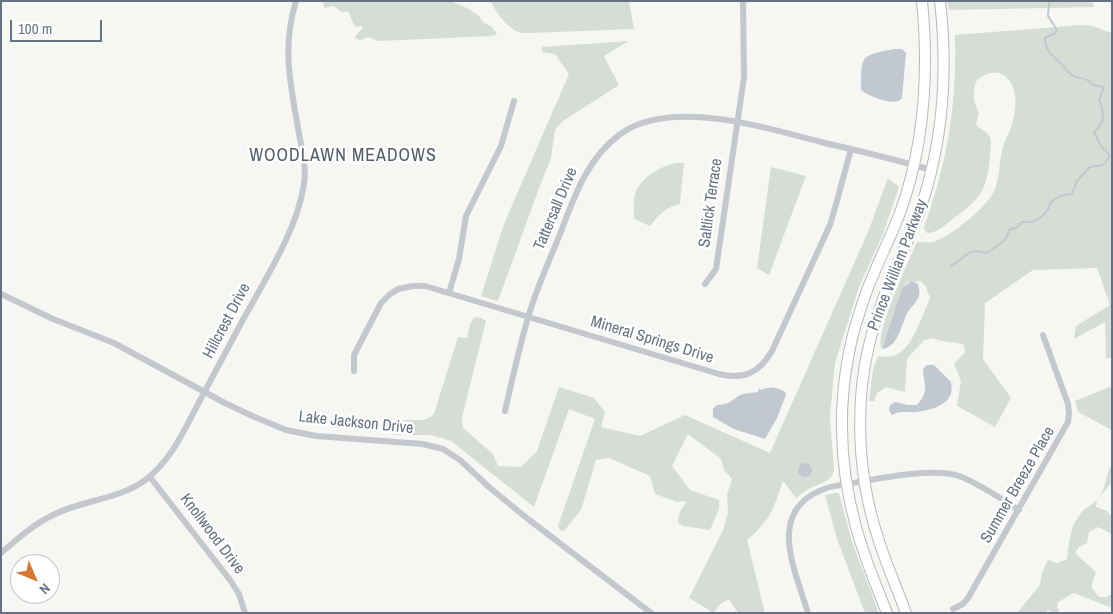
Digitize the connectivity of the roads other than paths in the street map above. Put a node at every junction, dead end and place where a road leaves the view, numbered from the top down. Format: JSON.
{"nodes":[{"id":1,"x":296,"y":1,"type":"edge"},
{"id":2,"x":743,"y":1,"type":"edge"},
{"id":3,"x":922,"y":1,"type":"edge"},
{"id":4,"x":940,"y":1,"type":"edge"},
{"id":5,"x":514,"y":101,"type":"dead end"},
{"id":6,"x":737,"y":121,"type":"junction"},
{"id":7,"x":851,"y":149,"type":"junction"},
{"id":8,"x":914,"y":164,"type":"junction"},
{"id":9,"x":932,"y":170,"type":"junction"},
{"id":10,"x":705,"y":284,"type":"dead end"},
{"id":11,"x":449,"y":293,"type":"junction"},
{"id":12,"x":1,"y":294,"type":"edge"},
{"id":13,"x":528,"y":317,"type":"junction"},
{"id":14,"x":1043,"y":335,"type":"dead end"},
{"id":15,"x":354,"y":371,"type":"dead end"},
{"id":16,"x":204,"y":392,"type":"junction"},
{"id":17,"x":505,"y":411,"type":"dead end"},
{"id":18,"x":150,"y":476,"type":"junction"},
{"id":19,"x":865,"y":482,"type":"junction"},
{"id":20,"x":847,"y":484,"type":"junction"},
{"id":21,"x":1019,"y":510,"type":"junction"},
{"id":22,"x":1,"y":553,"type":"edge"},
{"id":23,"x":953,"y":609,"type":"dead end"},
{"id":24,"x":244,"y":613,"type":"edge"},
{"id":25,"x":652,"y":613,"type":"edge"},
{"id":26,"x":808,"y":613,"type":"edge"},
{"id":27,"x":887,"y":613,"type":"edge"},
{"id":28,"x":906,"y":613,"type":"edge"}],
"edges":[{"from":1,"to":16,"type":"street","name":"Hillcrest Drive"},
{"from":2,"to":6,"type":"street","name":"Saltlick Terrace"},
{"from":3,"to":8,"type":"highway","name":"Prince William Parkway"},
{"from":4,"to":9,"type":"highway","name":"Prince William Parkway"},
{"from":5,"to":11,"type":"street"},
{"from":6,"to":7,"type":"street","name":"Tattersall Drive"},
{"from":6,"to":10,"type":"street","name":"Saltlick Terrace"},
{"from":6,"to":13,"type":"street","name":"Tattersall Drive"},
{"from":7,"to":8,"type":"street","name":"Tattersall Drive"},
{"from":7,"to":13,"type":"street","name":"Mineral Springs Drive"},
{"from":8,"to":9,"type":"street","name":"Tattersall Drive"},
{"from":8,"to":20,"type":"highway","name":"Prince William Parkway"},
{"from":9,"to":19,"type":"highway","name":"Prince William Parkway"},
{"from":11,"to":13,"type":"street","name":"Mineral Springs Drive"},
{"from":11,"to":15,"type":"street","name":"Mineral Springs Drive"},
{"from":12,"to":16,"type":"street","name":"Lake Jackson Drive"},
{"from":13,"to":17,"type":"street","name":"Tattersall Drive"},
{"from":14,"to":21,"type":"street","name":"Summer Breeze Place"},
{"from":16,"to":18,"type":"street","name":"Hillcrest Drive"},
{"from":16,"to":25,"type":"street","name":"Lake Jackson Drive"},
{"from":18,"to":22,"type":"street","name":"Hillcrest Drive"},
{"from":18,"to":24,"type":"street","name":"Knollwood Drive"},
{"from":19,"to":20,"type":"street"},
{"from":19,"to":21,"type":"street"},
{"from":19,"to":28,"type":"highway","name":"Prince William Parkway"},
{"from":20,"to":26,"type":"street"},
{"from":20,"to":27,"type":"highway","name":"Prince William Parkway"},
{"from":21,"to":23,"type":"street","name":"Summer Breeze Place"}]}
